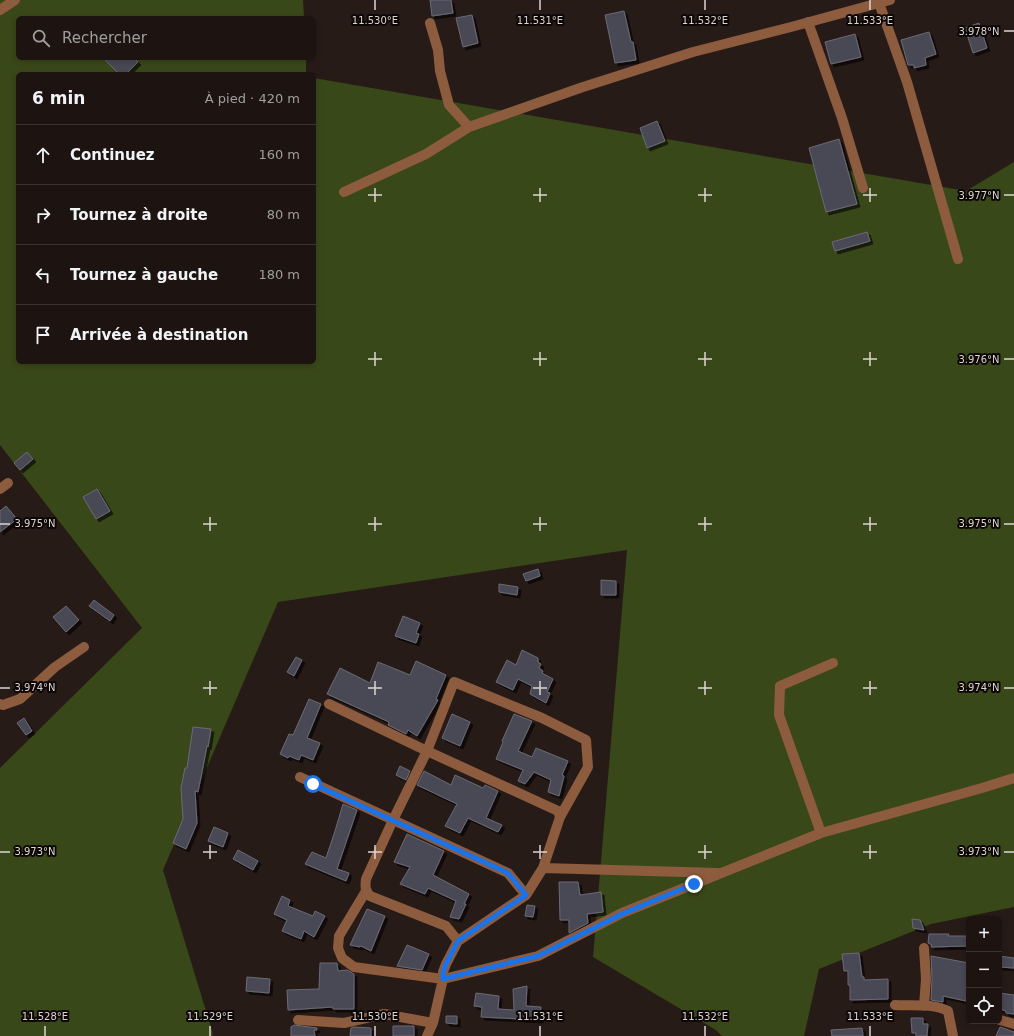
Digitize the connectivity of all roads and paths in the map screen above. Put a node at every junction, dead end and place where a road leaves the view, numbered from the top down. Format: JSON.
{"nodes":[{"id":1,"x":15,"y":0,"type":"edge"},
{"id":2,"x":890,"y":0,"type":"edge"},
{"id":3,"x":878,"y":1,"type":"edge"},
{"id":4,"x":0,"y":10,"type":"edge"},
{"id":5,"x":808,"y":22,"type":"junction"},
{"id":6,"x":430,"y":23,"type":"dead end"},
{"id":7,"x":469,"y":127,"type":"junction"},
{"id":8,"x":863,"y":188,"type":"dead end"},
{"id":9,"x":344,"y":192,"type":"dead end"},
{"id":10,"x":958,"y":259,"type":"dead end"},
{"id":11,"x":84,"y":647,"type":"dead end"},
{"id":12,"x":834,"y":663,"type":"dead end"},
{"id":13,"x":0,"y":704,"type":"edge"},
{"id":14,"x":329,"y":704,"type":"dead end"},
{"id":15,"x":427,"y":751,"type":"junction"},
{"id":16,"x":300,"y":777,"type":"dead end"},
{"id":17,"x":1014,"y":778,"type":"edge"},
{"id":18,"x":560,"y":817,"type":"junction"},
{"id":19,"x":393,"y":820,"type":"junction"},
{"id":20,"x":821,"y":833,"type":"junction"},
{"id":21,"x":542,"y":868,"type":"junction"},
{"id":22,"x":722,"y":873,"type":"junction"},
{"id":23,"x":366,"y":891,"type":"junction"},
{"id":24,"x":526,"y":895,"type":"junction"},
{"id":25,"x":458,"y":941,"type":"junction"},
{"id":26,"x":924,"y":948,"type":"dead end"},
{"id":27,"x":443,"y":979,"type":"junction"},
{"id":28,"x":895,"y":1005,"type":"dead end"},
{"id":29,"x":924,"y":1006,"type":"junction"},
{"id":30,"x":298,"y":1020,"type":"dead end"},
{"id":31,"x":1002,"y":1021,"type":"edge"},
{"id":32,"x":433,"y":1023,"type":"junction"},
{"id":33,"x":1014,"y":1024,"type":"edge"},
{"id":34,"x":427,"y":1036,"type":"edge"},
{"id":35,"x":953,"y":1036,"type":"edge"}],
"edges":[{"from":1,"to":4,"type":"street"},
{"from":2,"to":3,"type":"street"},
{"from":3,"to":5,"type":"street"},
{"from":3,"to":10,"type":"street"},
{"from":5,"to":7,"type":"street"},
{"from":5,"to":8,"type":"street"},
{"from":6,"to":7,"type":"street"},
{"from":7,"to":9,"type":"street"},
{"from":11,"to":13,"type":"street"},
{"from":12,"to":20,"type":"street"},
{"from":14,"to":15,"type":"street"},
{"from":15,"to":18,"type":"street"},
{"from":15,"to":18,"type":"street"},
{"from":15,"to":19,"type":"street"},
{"from":16,"to":19,"type":"street"},
{"from":17,"to":20,"type":"street"},
{"from":18,"to":21,"type":"street"},
{"from":19,"to":23,"type":"street"},
{"from":19,"to":24,"type":"street"},
{"from":20,"to":22,"type":"street"},
{"from":21,"to":22,"type":"street"},
{"from":21,"to":24,"type":"street"},
{"from":22,"to":27,"type":"street"},
{"from":23,"to":25,"type":"street"},
{"from":23,"to":27,"type":"street"},
{"from":24,"to":25,"type":"street"},
{"from":25,"to":27,"type":"street"},
{"from":26,"to":29,"type":"street"},
{"from":27,"to":32,"type":"street"},
{"from":28,"to":29,"type":"street"},
{"from":29,"to":35,"type":"street"},
{"from":30,"to":32,"type":"street"},
{"from":31,"to":33,"type":"street"},
{"from":32,"to":34,"type":"street"}]}
